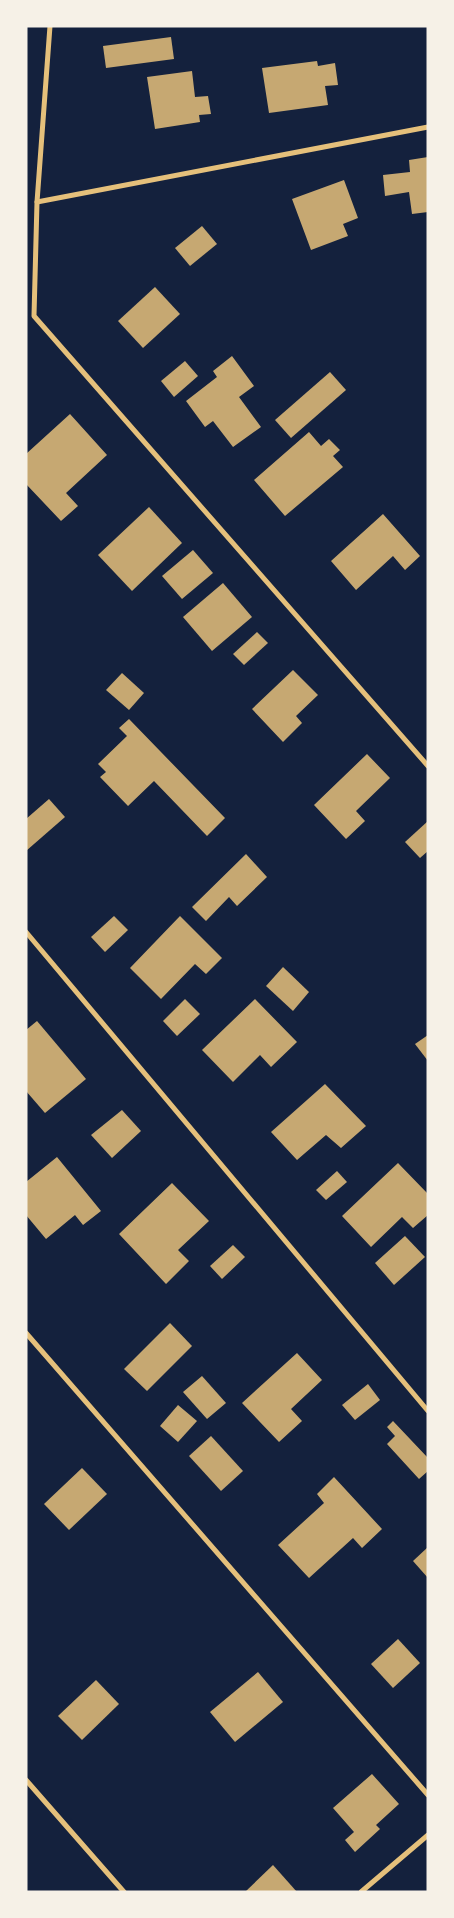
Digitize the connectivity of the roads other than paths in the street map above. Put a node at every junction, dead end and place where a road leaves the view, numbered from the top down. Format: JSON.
{"nodes":[{"id":1,"x":50,"y":26,"type":"edge"},
{"id":2,"x":428,"y":127,"type":"edge"},
{"id":3,"x":38,"y":202,"type":"junction"},
{"id":4,"x":428,"y":766,"type":"edge"},
{"id":5,"x":26,"y":932,"type":"edge"},
{"id":6,"x":26,"y":1333,"type":"edge"},
{"id":7,"x":428,"y":1411,"type":"edge"},
{"id":8,"x":26,"y":1780,"type":"edge"},
{"id":9,"x":428,"y":1795,"type":"edge"},
{"id":10,"x":428,"y":1835,"type":"edge"},
{"id":11,"x":124,"y":1892,"type":"edge"},
{"id":12,"x":361,"y":1892,"type":"edge"}],
"edges":[{"from":1,"to":3,"type":"street"},
{"from":2,"to":3,"type":"street"},
{"from":3,"to":4,"type":"street"},
{"from":5,"to":7,"type":"street"},
{"from":6,"to":9,"type":"street"},
{"from":8,"to":11,"type":"street"},
{"from":10,"to":12,"type":"street"}]}
